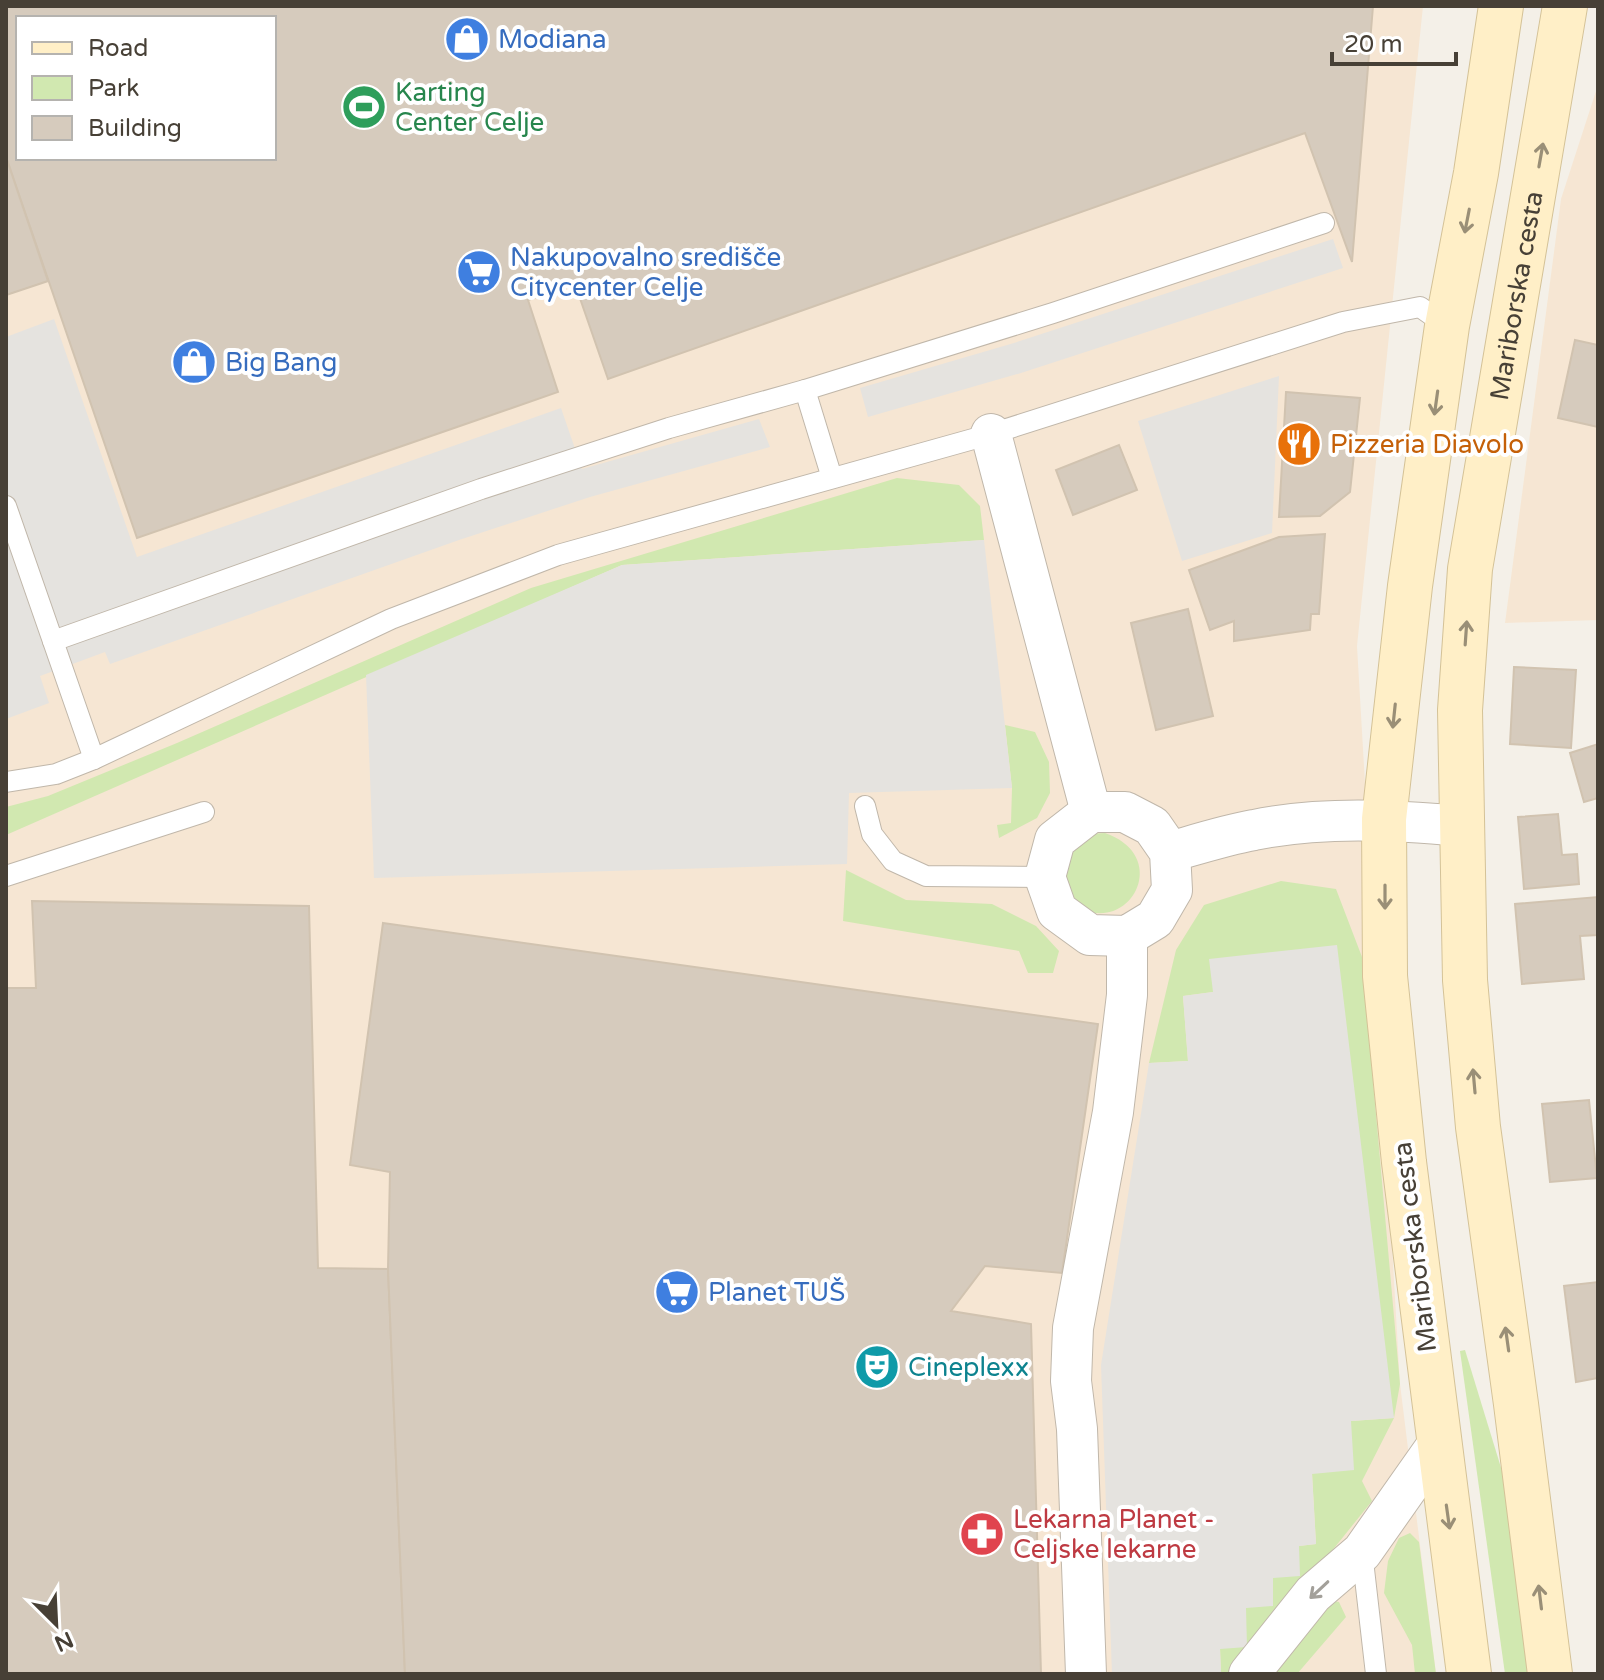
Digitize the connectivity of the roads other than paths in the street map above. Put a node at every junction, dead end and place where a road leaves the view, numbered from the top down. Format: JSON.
{"nodes":[{"id":1,"x":1501,"y":6,"type":"edge"},
{"id":2,"x":1565,"y":6,"type":"edge"},
{"id":3,"x":1324,"y":223,"type":"dead end"},
{"id":4,"x":1447,"y":326,"type":"junction"},
{"id":5,"x":805,"y":390,"type":"junction"},
{"id":6,"x":991,"y":434,"type":"junction"},
{"id":7,"x":832,"y":478,"type":"junction"},
{"id":8,"x":6,"y":506,"type":"edge"},
{"id":9,"x":53,"y":641,"type":"junction"},
{"id":10,"x":94,"y":759,"type":"junction"},
{"id":11,"x":6,"y":782,"type":"edge"},
{"id":12,"x":865,"y":806,"type":"dead end"},
{"id":13,"x":204,"y":812,"type":"dead end"},
{"id":14,"x":1091,"y":812,"type":"junction"},
{"id":15,"x":1384,"y":819,"type":"junction"},
{"id":16,"x":1463,"y":826,"type":"junction"},
{"id":17,"x":1170,"y":852,"type":"junction"},
{"id":18,"x":6,"y":876,"type":"edge"},
{"id":19,"x":1045,"y":877,"type":"junction"},
{"id":20,"x":1127,"y":936,"type":"junction"},
{"id":21,"x":1438,"y":1444,"type":"junction"},
{"id":22,"x":1362,"y":1552,"type":"junction"},
{"id":23,"x":1086,"y":1674,"type":"edge"},
{"id":24,"x":1249,"y":1674,"type":"edge"},
{"id":25,"x":1376,"y":1674,"type":"edge"},
{"id":26,"x":1469,"y":1674,"type":"edge"},
{"id":27,"x":1550,"y":1674,"type":"edge"}],
"edges":[{"from":1,"to":4,"type":"main road","name":"Mariborska cesta","one_way":true},
{"from":16,"to":2,"type":"main road","name":"Mariborska cesta","one_way":true},
{"from":3,"to":5,"type":"lane"},
{"from":4,"to":6,"type":"lane"},
{"from":4,"to":15,"type":"main road","name":"Mariborska cesta","one_way":true},
{"from":5,"to":7,"type":"lane"},
{"from":5,"to":9,"type":"lane"},
{"from":6,"to":7,"type":"lane"},
{"from":6,"to":14,"type":"street"},
{"from":7,"to":10,"type":"lane"},
{"from":8,"to":9,"type":"lane"},
{"from":9,"to":10,"type":"lane"},
{"from":10,"to":11,"type":"lane"},
{"from":12,"to":19,"type":"lane"},
{"from":13,"to":18,"type":"lane"},
{"from":14,"to":17,"type":"street"},
{"from":14,"to":19,"type":"street"},
{"from":15,"to":16,"type":"street"},
{"from":15,"to":17,"type":"street"},
{"from":15,"to":21,"type":"main road","name":"Mariborska cesta","one_way":true},
{"from":27,"to":16,"type":"main road","name":"Mariborska cesta","one_way":true},
{"from":17,"to":20,"type":"street"},
{"from":19,"to":20,"type":"street"},
{"from":20,"to":23,"type":"street"},
{"from":21,"to":22,"type":"street"},
{"from":21,"to":26,"type":"main road","name":"Mariborska cesta","one_way":true},
{"from":22,"to":24,"type":"street","one_way":true},
{"from":22,"to":25,"type":"lane"}]}
